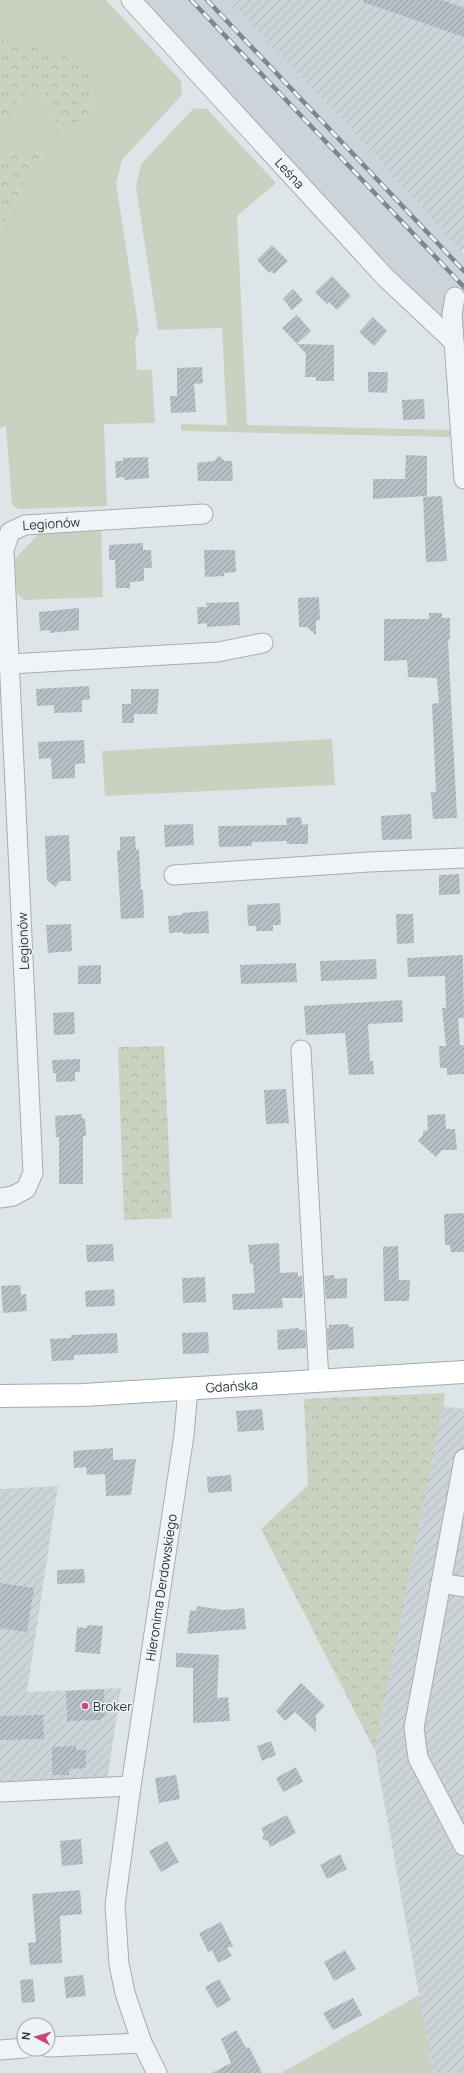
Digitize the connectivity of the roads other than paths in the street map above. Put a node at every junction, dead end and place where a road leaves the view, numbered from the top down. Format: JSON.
{"nodes":[{"id":1,"x":131,"y":0,"type":"edge"},
{"id":2,"x":455,"y":297,"type":"dead end"},
{"id":3,"x":454,"y":342,"type":"junction"},
{"id":4,"x":464,"y":479,"type":"edge"},
{"id":5,"x":203,"y":514,"type":"dead end"},
{"id":6,"x":263,"y":643,"type":"dead end"},
{"id":7,"x":10,"y":664,"type":"junction"},
{"id":8,"x":464,"y":858,"type":"edge"},
{"id":9,"x":174,"y":875,"type":"dead end"},
{"id":10,"x":301,"y":1050,"type":"dead end"},
{"id":11,"x":0,"y":1198,"type":"edge"},
{"id":12,"x":464,"y":1372,"type":"edge"},
{"id":13,"x":319,"y":1381,"type":"junction"},
{"id":14,"x":188,"y":1389,"type":"junction"},
{"id":15,"x":0,"y":1396,"type":"edge"},
{"id":16,"x":464,"y":1459,"type":"edge"},
{"id":17,"x":441,"y":1583,"type":"junction"},
{"id":18,"x":464,"y":1587,"type":"edge"},
{"id":19,"x":131,"y":1786,"type":"junction"},
{"id":20,"x":0,"y":1792,"type":"edge"},
{"id":21,"x":464,"y":1846,"type":"edge"},
{"id":22,"x":142,"y":2043,"type":"junction"},
{"id":23,"x":56,"y":2047,"type":"edge"},
{"id":24,"x":16,"y":2049,"type":"edge"},
{"id":25,"x":0,"y":2050,"type":"edge"},
{"id":26,"x":157,"y":2073,"type":"edge"}],
"edges":[{"from":1,"to":3,"type":"street","name":"Leśna"},
{"from":2,"to":3,"type":"street"},
{"from":3,"to":4,"type":"street"},
{"from":5,"to":7,"type":"street","name":"Legionów"},
{"from":6,"to":7,"type":"street"},
{"from":7,"to":11,"type":"street","name":"Legionów"},
{"from":8,"to":9,"type":"street"},
{"from":10,"to":13,"type":"street"},
{"from":12,"to":13,"type":"main road","name":"Gdańska"},
{"from":13,"to":14,"type":"main road","name":"Gdańska"},
{"from":14,"to":15,"type":"main road","name":"Gdańska"},
{"from":14,"to":19,"type":"street","name":"Hieronima Derdowskiego"},
{"from":16,"to":17,"type":"street"},
{"from":17,"to":18,"type":"street"},
{"from":17,"to":21,"type":"street"},
{"from":19,"to":20,"type":"street"},
{"from":19,"to":22,"type":"street","name":"Hieronima Derdowskiego"},
{"from":22,"to":23,"type":"street"},
{"from":22,"to":26,"type":"street","name":"Hieronima Derdowskiego"},
{"from":24,"to":25,"type":"street"}]}
